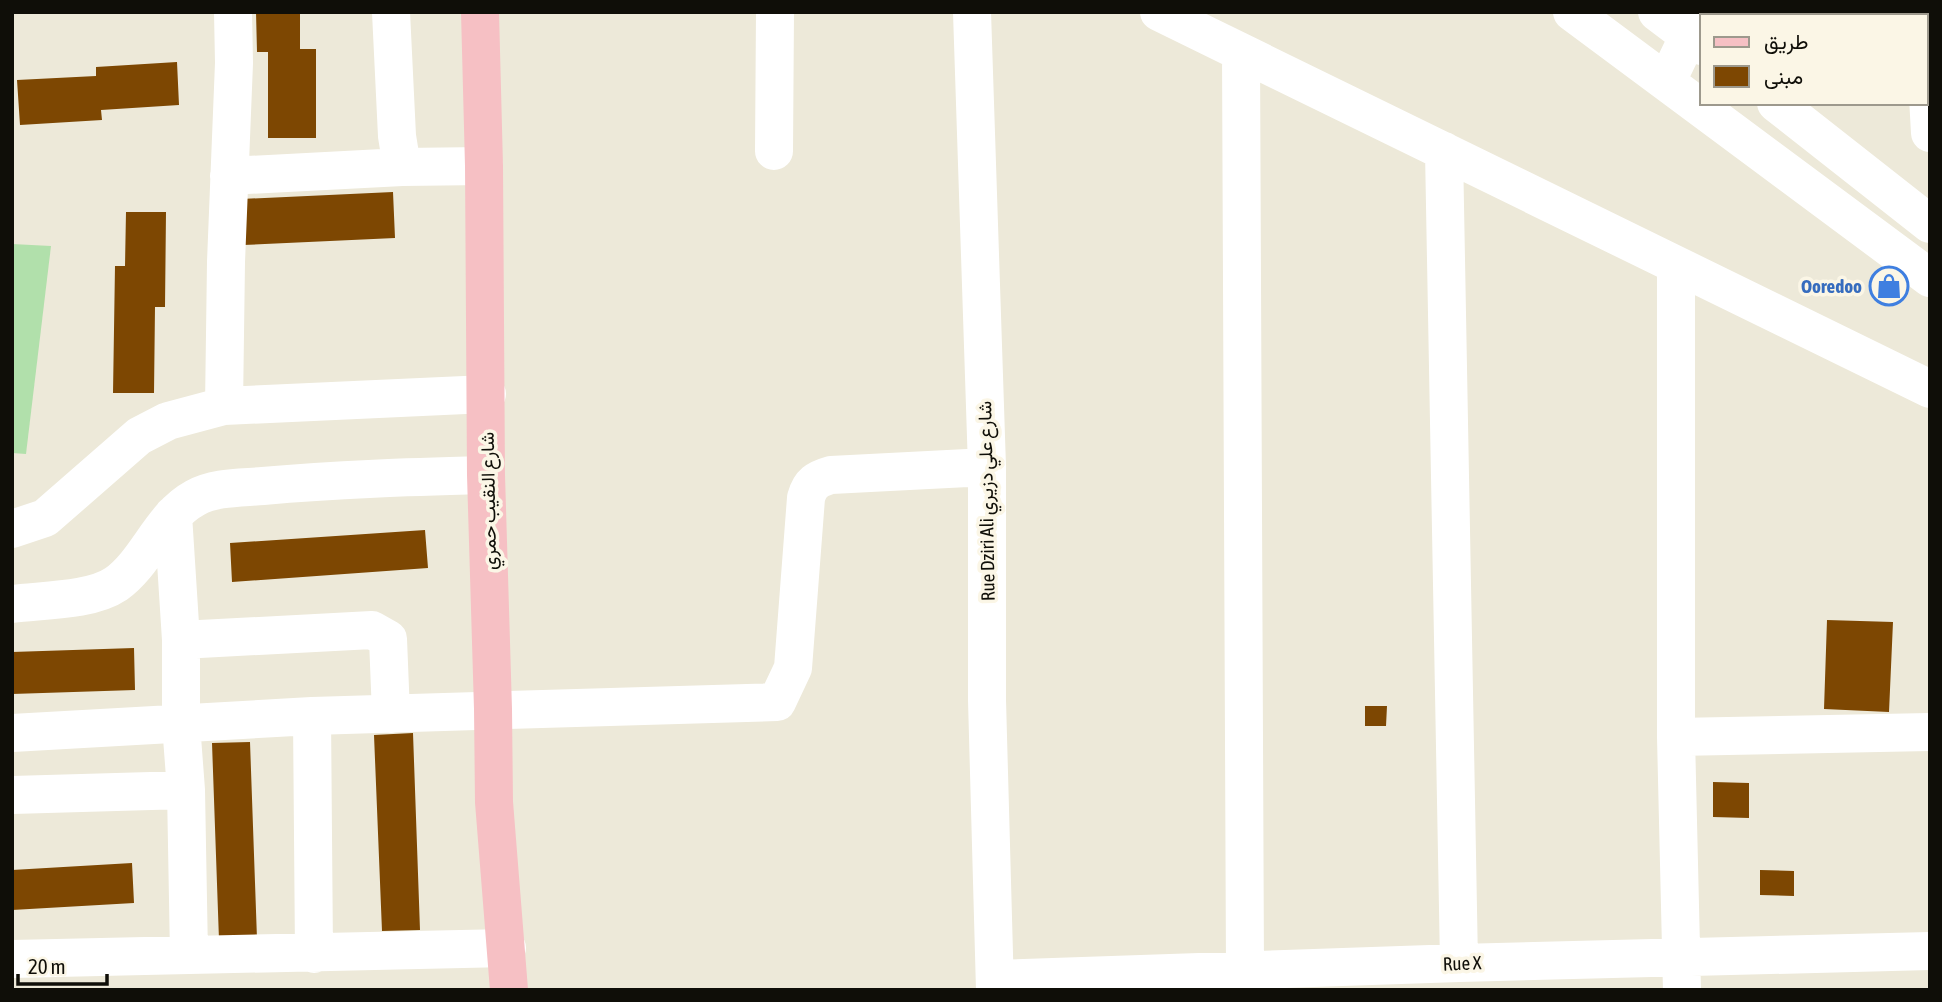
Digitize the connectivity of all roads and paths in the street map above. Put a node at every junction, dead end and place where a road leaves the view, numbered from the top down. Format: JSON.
{"nodes":[{"id":1,"x":233,"y":12,"type":"edge"},
{"id":2,"x":391,"y":12,"type":"edge"},
{"id":3,"x":480,"y":12,"type":"edge"},
{"id":4,"x":775,"y":12,"type":"edge"},
{"id":5,"x":972,"y":12,"type":"edge"},
{"id":6,"x":1160,"y":12,"type":"edge"},
{"id":7,"x":1572,"y":12,"type":"edge"},
{"id":8,"x":1657,"y":12,"type":"edge"},
{"id":9,"x":1693,"y":31,"type":"edge"},
{"id":10,"x":1241,"y":52,"type":"junction"},
{"id":11,"x":1667,"y":81,"type":"junction"},
{"id":12,"x":1928,"y":98,"type":"edge"},
{"id":13,"x":1779,"y":105,"type":"edge"},
{"id":14,"x":1930,"y":134,"type":"edge"},
{"id":15,"x":774,"y":151,"type":"dead end"},
{"id":16,"x":1444,"y":151,"type":"junction"},
{"id":17,"x":484,"y":166,"type":"junction"},
{"id":18,"x":402,"y":167,"type":"junction"},
{"id":19,"x":229,"y":176,"type":"junction"},
{"id":20,"x":1930,"y":224,"type":"edge"},
{"id":21,"x":1676,"y":266,"type":"junction"},
{"id":22,"x":1930,"y":278,"type":"edge"},
{"id":23,"x":1929,"y":385,"type":"edge"},
{"id":24,"x":488,"y":394,"type":"junction"},
{"id":25,"x":224,"y":406,"type":"junction"},
{"id":26,"x":988,"y":467,"type":"junction"},
{"id":27,"x":486,"y":475,"type":"junction"},
{"id":28,"x":173,"y":515,"type":"junction"},
{"id":29,"x":12,"y":529,"type":"edge"},
{"id":30,"x":12,"y":604,"type":"edge"},
{"id":31,"x":181,"y":640,"type":"junction"},
{"id":32,"x":493,"y":709,"type":"junction"},
{"id":33,"x":391,"y":714,"type":"junction"},
{"id":34,"x":312,"y":716,"type":"junction"},
{"id":35,"x":181,"y":724,"type":"junction"},
{"id":36,"x":1930,"y":732,"type":"edge"},
{"id":37,"x":12,"y":733,"type":"edge"},
{"id":38,"x":1676,"y":737,"type":"junction"},
{"id":39,"x":186,"y":790,"type":"junction"},
{"id":40,"x":12,"y":795,"type":"edge"},
{"id":41,"x":507,"y":948,"type":"junction"},
{"id":42,"x":1930,"y":951,"type":"edge"},
{"id":43,"x":190,"y":954,"type":"junction"},
{"id":44,"x":314,"y":954,"type":"junction"},
{"id":45,"x":12,"y":959,"type":"edge"},
{"id":46,"x":1459,"y":962,"type":"junction"},
{"id":47,"x":1245,"y":970,"type":"junction"},
{"id":48,"x":1681,"y":973,"type":"edge"},
{"id":49,"x":107,"y":974,"type":"edge"},
{"id":50,"x":1404,"y":977,"type":"edge"},
{"id":51,"x":995,"y":984,"type":"edge"},
{"id":52,"x":509,"y":990,"type":"edge"}],
"edges":[{"from":1,"to":19,"type":"street"},
{"from":2,"to":18,"type":"street"},
{"from":3,"to":17,"type":"main road","name":"شارع النقيب حمري"},
{"from":4,"to":15,"type":"street"},
{"from":5,"to":26,"type":"street","name":"Rue Dziri Ali شارع علي دزيري"},
{"from":6,"to":10,"type":"street"},
{"from":7,"to":11,"type":"street"},
{"from":8,"to":9,"type":"street"},
{"from":9,"to":11,"type":"street"},
{"from":10,"to":16,"type":"street"},
{"from":10,"to":47,"type":"street"},
{"from":11,"to":22,"type":"street"},
{"from":12,"to":14,"type":"street"},
{"from":13,"to":20,"type":"street"},
{"from":16,"to":21,"type":"street"},
{"from":16,"to":46,"type":"street"},
{"from":17,"to":18,"type":"street"},
{"from":17,"to":24,"type":"main road","name":"شارع النقيب حمري"},
{"from":18,"to":19,"type":"street"},
{"from":19,"to":25,"type":"street"},
{"from":21,"to":23,"type":"street"},
{"from":21,"to":38,"type":"street"},
{"from":24,"to":25,"type":"street"},
{"from":24,"to":27,"type":"main road","name":"شارع النقيب حمري"},
{"from":25,"to":29,"type":"street"},
{"from":26,"to":32,"type":"street"},
{"from":26,"to":51,"type":"street","name":"Rue Dziri Ali شارع علي دزيري"},
{"from":27,"to":28,"type":"street"},
{"from":27,"to":32,"type":"main road","name":"شارع النقيب حمري"},
{"from":28,"to":30,"type":"street"},
{"from":28,"to":31,"type":"street"},
{"from":31,"to":33,"type":"street"},
{"from":31,"to":35,"type":"street"},
{"from":32,"to":33,"type":"street"},
{"from":32,"to":41,"type":"main road","name":"شارع النقيب حمري"},
{"from":33,"to":34,"type":"street"},
{"from":34,"to":35,"type":"street"},
{"from":34,"to":44,"type":"street"},
{"from":35,"to":37,"type":"street"},
{"from":35,"to":39,"type":"street"},
{"from":36,"to":38,"type":"street"},
{"from":38,"to":48,"type":"street"},
{"from":39,"to":40,"type":"street"},
{"from":39,"to":43,"type":"street"},
{"from":41,"to":44,"type":"street"},
{"from":41,"to":52,"type":"main road","name":"شارع النقيب حمري"},
{"from":42,"to":48,"type":"street","name":"Rue X"},
{"from":43,"to":44,"type":"street"},
{"from":43,"to":49,"type":"street"},
{"from":45,"to":49,"type":"street"},
{"from":46,"to":48,"type":"street","name":"Rue X"},
{"from":46,"to":50,"type":"street","name":"Rue X"},
{"from":47,"to":50,"type":"street","name":"Rue X"},
{"from":47,"to":51,"type":"street","name":"Rue X"}]}
